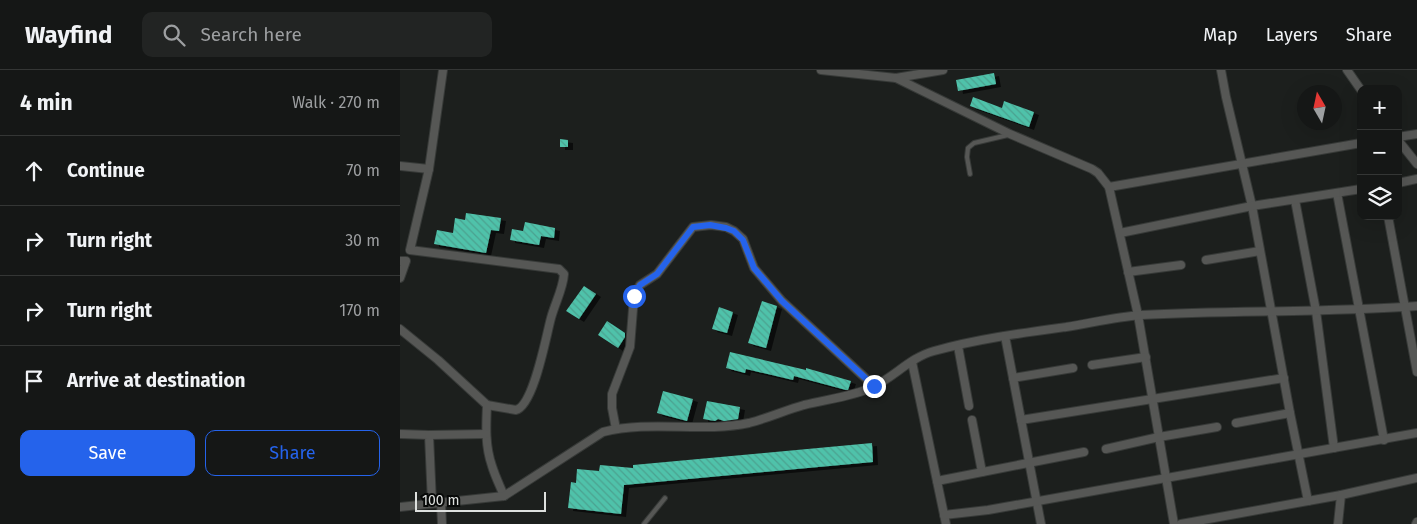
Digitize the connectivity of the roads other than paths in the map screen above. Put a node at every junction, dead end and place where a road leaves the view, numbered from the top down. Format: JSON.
{"nodes":[{"id":1,"x":443,"y":70,"type":"edge"},
{"id":2,"x":821,"y":70,"type":"edge"},
{"id":3,"x":943,"y":70,"type":"edge"},
{"id":4,"x":1221,"y":70,"type":"edge"},
{"id":5,"x":1347,"y":70,"type":"edge"},
{"id":6,"x":896,"y":78,"type":"junction"},
{"id":7,"x":1358,"y":85,"type":"edge"},
{"id":8,"x":1010,"y":134,"type":"junction"},
{"id":9,"x":1417,"y":134,"type":"edge"},
{"id":10,"x":1402,"y":137,"type":"edge"},
{"id":11,"x":1402,"y":143,"type":"edge"},
{"id":12,"x":1357,"y":144,"type":"edge"},
{"id":13,"x":1241,"y":163,"type":"junction"},
{"id":14,"x":1417,"y":164,"type":"edge"},
{"id":15,"x":400,"y":166,"type":"edge"},
{"id":16,"x":429,"y":169,"type":"junction"},
{"id":17,"x":970,"y":174,"type":"dead end"},
{"id":18,"x":1417,"y":179,"type":"edge"},
{"id":19,"x":1402,"y":181,"type":"edge"},
{"id":20,"x":1108,"y":187,"type":"junction"},
{"id":21,"x":1357,"y":190,"type":"edge"},
{"id":22,"x":1337,"y":193,"type":"junction"},
{"id":23,"x":1295,"y":200,"type":"junction"},
{"id":24,"x":1252,"y":206,"type":"junction"},
{"id":25,"x":1389,"y":220,"type":"edge"},
{"id":26,"x":1120,"y":233,"type":"junction"},
{"id":27,"x":410,"y":250,"type":"junction"},
{"id":28,"x":1260,"y":250,"type":"junction"},
{"id":29,"x":1206,"y":260,"type":"dead end"},
{"id":30,"x":403,"y":261,"type":"edge"},
{"id":31,"x":1181,"y":265,"type":"dead end"},
{"id":32,"x":1128,"y":272,"type":"junction"},
{"id":33,"x":400,"y":278,"type":"edge"},
{"id":34,"x":1417,"y":306,"type":"edge"},
{"id":35,"x":1405,"y":307,"type":"junction"},
{"id":36,"x":1271,"y":311,"type":"junction"},
{"id":37,"x":1316,"y":311,"type":"junction"},
{"id":38,"x":1360,"y":311,"type":"junction"},
{"id":39,"x":1138,"y":316,"type":"junction"},
{"id":40,"x":400,"y":330,"type":"edge"},
{"id":41,"x":1005,"y":336,"type":"junction"},
{"id":42,"x":958,"y":346,"type":"junction"},
{"id":43,"x":1146,"y":357,"type":"junction"},
{"id":44,"x":912,"y":362,"type":"junction"},
{"id":45,"x":1092,"y":365,"type":"dead end"},
{"id":46,"x":1073,"y":368,"type":"dead end"},
{"id":47,"x":1417,"y":372,"type":"edge"},
{"id":48,"x":1013,"y":378,"type":"junction"},
{"id":49,"x":1284,"y":378,"type":"junction"},
{"id":50,"x":874,"y":386,"type":"junction"},
{"id":51,"x":1152,"y":398,"type":"junction"},
{"id":52,"x":487,"y":405,"type":"junction"},
{"id":53,"x":969,"y":406,"type":"dead end"},
{"id":54,"x":1290,"y":414,"type":"junction"},
{"id":55,"x":972,"y":420,"type":"dead end"},
{"id":56,"x":1021,"y":420,"type":"junction"},
{"id":57,"x":1236,"y":423,"type":"dead end"},
{"id":58,"x":1217,"y":427,"type":"dead end"},
{"id":59,"x":616,"y":429,"type":"junction"},
{"id":60,"x":1417,"y":433,"type":"edge"},
{"id":61,"x":400,"y":434,"type":"edge"},
{"id":62,"x":486,"y":434,"type":"junction"},
{"id":63,"x":429,"y":435,"type":"junction"},
{"id":64,"x":1159,"y":437,"type":"junction"},
{"id":65,"x":1384,"y":440,"type":"junction"},
{"id":66,"x":1334,"y":448,"type":"junction"},
{"id":67,"x":1106,"y":449,"type":"dead end"},
{"id":68,"x":1084,"y":452,"type":"dead end"},
{"id":69,"x":1299,"y":454,"type":"junction"},
{"id":70,"x":1030,"y":462,"type":"junction"},
{"id":71,"x":982,"y":472,"type":"junction"},
{"id":72,"x":1165,"y":478,"type":"junction"},
{"id":73,"x":1417,"y":478,"type":"edge"},
{"id":74,"x":937,"y":481,"type":"junction"},
{"id":75,"x":504,"y":496,"type":"junction"},
{"id":76,"x":1341,"y":496,"type":"junction"},
{"id":77,"x":665,"y":498,"type":"dead end"},
{"id":78,"x":1037,"y":501,"type":"junction"},
{"id":79,"x":1308,"y":501,"type":"junction"},
{"id":80,"x":432,"y":503,"type":"junction"},
{"id":81,"x":441,"y":503,"type":"junction"},
{"id":82,"x":400,"y":506,"type":"edge"},
{"id":83,"x":944,"y":515,"type":"junction"},
{"id":84,"x":1226,"y":515,"type":"junction"},
{"id":85,"x":442,"y":524,"type":"edge"},
{"id":86,"x":644,"y":524,"type":"edge"},
{"id":87,"x":946,"y":524,"type":"edge"},
{"id":88,"x":1041,"y":524,"type":"edge"},
{"id":89,"x":1174,"y":524,"type":"edge"},
{"id":90,"x":1180,"y":524,"type":"edge"},
{"id":91,"x":1226,"y":524,"type":"edge"},
{"id":92,"x":1338,"y":524,"type":"edge"}],
"edges":[{"from":1,"to":16,"type":"street"},
{"from":2,"to":6,"type":"street"},
{"from":3,"to":6,"type":"street"},
{"from":4,"to":13,"type":"street"},
{"from":5,"to":7,"type":"street"},
{"from":6,"to":8,"type":"street"},
{"from":8,"to":17,"type":"lane"},
{"from":8,"to":20,"type":"street"},
{"from":9,"to":10,"type":"street"},
{"from":11,"to":14,"type":"street"},
{"from":12,"to":13,"type":"street"},
{"from":13,"to":20,"type":"street"},
{"from":13,"to":24,"type":"street"},
{"from":15,"to":16,"type":"street"},
{"from":16,"to":27,"type":"street"},
{"from":18,"to":19,"type":"street"},
{"from":20,"to":26,"type":"street"},
{"from":21,"to":22,"type":"street"},
{"from":22,"to":23,"type":"street"},
{"from":22,"to":38,"type":"street"},
{"from":23,"to":24,"type":"street"},
{"from":23,"to":37,"type":"street"},
{"from":24,"to":26,"type":"street"},
{"from":24,"to":28,"type":"street"},
{"from":25,"to":35,"type":"street"},
{"from":26,"to":32,"type":"street"},
{"from":27,"to":30,"type":"street"},
{"from":27,"to":52,"type":"street"},
{"from":28,"to":29,"type":"street"},
{"from":28,"to":36,"type":"street"},
{"from":30,"to":33,"type":"street"},
{"from":31,"to":32,"type":"street"},
{"from":32,"to":39,"type":"street"},
{"from":34,"to":35,"type":"street"},
{"from":35,"to":38,"type":"street"},
{"from":35,"to":47,"type":"street"},
{"from":36,"to":37,"type":"street"},
{"from":36,"to":39,"type":"street"},
{"from":36,"to":49,"type":"street"},
{"from":37,"to":38,"type":"street"},
{"from":37,"to":66,"type":"street"},
{"from":38,"to":65,"type":"street"},
{"from":39,"to":41,"type":"street"},
{"from":39,"to":43,"type":"street"},
{"from":40,"to":52,"type":"street"},
{"from":41,"to":42,"type":"street"},
{"from":41,"to":48,"type":"street"},
{"from":42,"to":44,"type":"street"},
{"from":42,"to":53,"type":"street"},
{"from":43,"to":45,"type":"street"},
{"from":43,"to":51,"type":"street"},
{"from":44,"to":50,"type":"street"},
{"from":44,"to":74,"type":"street"},
{"from":46,"to":48,"type":"street"},
{"from":48,"to":56,"type":"street"},
{"from":49,"to":51,"type":"street"},
{"from":49,"to":54,"type":"street"},
{"from":50,"to":59,"type":"street"},
{"from":50,"to":59,"type":"street"},
{"from":51,"to":56,"type":"street"},
{"from":51,"to":64,"type":"street"},
{"from":52,"to":62,"type":"street"},
{"from":54,"to":57,"type":"street"},
{"from":54,"to":69,"type":"street"},
{"from":55,"to":71,"type":"street"},
{"from":56,"to":70,"type":"street"},
{"from":58,"to":64,"type":"street"},
{"from":59,"to":75,"type":"street"},
{"from":60,"to":65,"type":"street"},
{"from":61,"to":63,"type":"street"},
{"from":62,"to":63,"type":"street"},
{"from":62,"to":75,"type":"street"},
{"from":63,"to":80,"type":"street"},
{"from":64,"to":67,"type":"street"},
{"from":64,"to":72,"type":"street"},
{"from":65,"to":66,"type":"street"},
{"from":66,"to":69,"type":"street"},
{"from":68,"to":70,"type":"street"},
{"from":69,"to":72,"type":"street"},
{"from":69,"to":79,"type":"street"},
{"from":70,"to":71,"type":"street"},
{"from":70,"to":78,"type":"street"},
{"from":71,"to":74,"type":"street"},
{"from":72,"to":78,"type":"street"},
{"from":72,"to":89,"type":"street"},
{"from":73,"to":76,"type":"street"},
{"from":74,"to":83,"type":"street"},
{"from":75,"to":81,"type":"street"},
{"from":76,"to":79,"type":"street"},
{"from":76,"to":92,"type":"street"},
{"from":77,"to":86,"type":"lane"},
{"from":78,"to":83,"type":"street"},
{"from":78,"to":88,"type":"street"},
{"from":79,"to":84,"type":"street"},
{"from":80,"to":81,"type":"street"},
{"from":80,"to":82,"type":"street"},
{"from":81,"to":85,"type":"street"},
{"from":83,"to":87,"type":"street"},
{"from":84,"to":90,"type":"street"},
{"from":84,"to":91,"type":"street"}]}
